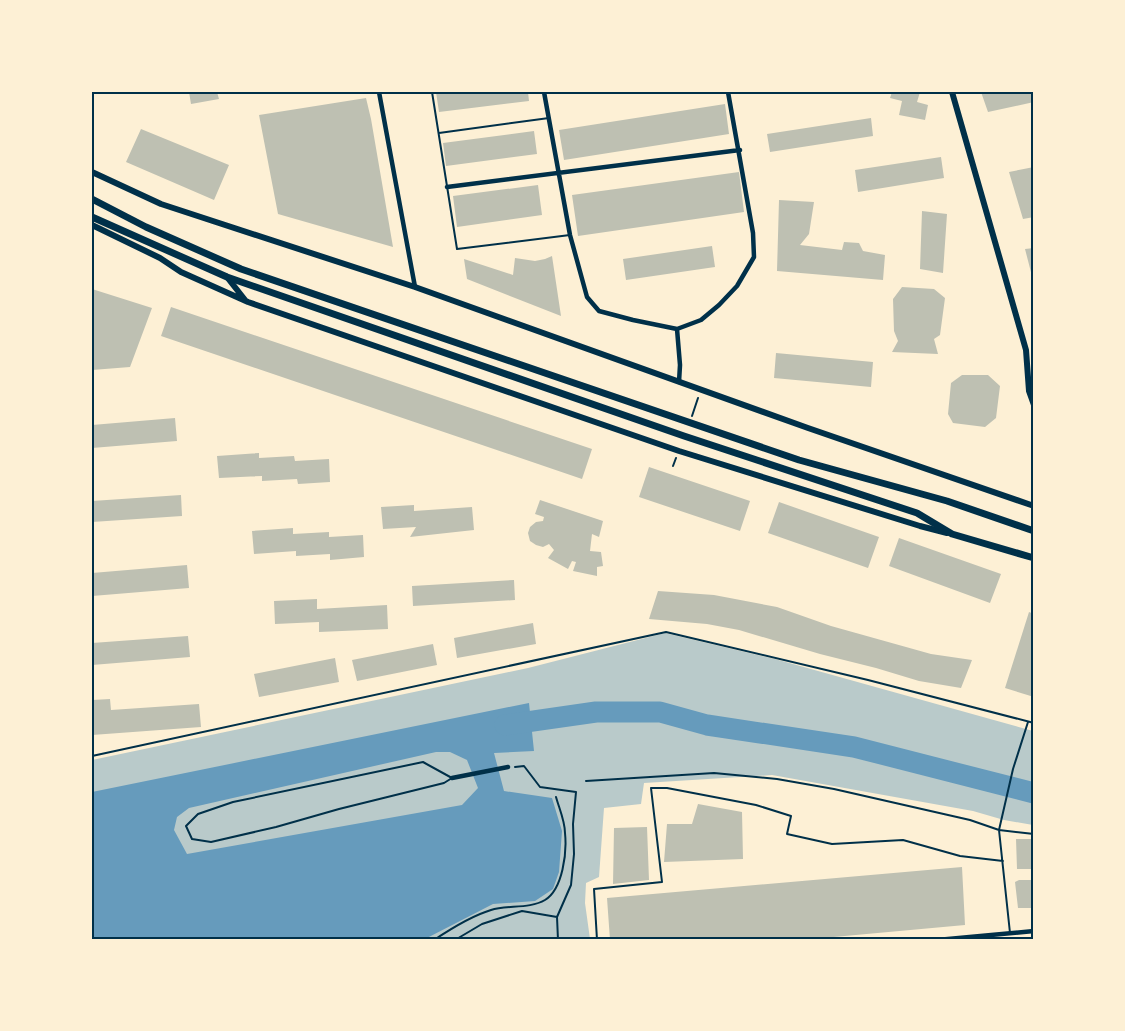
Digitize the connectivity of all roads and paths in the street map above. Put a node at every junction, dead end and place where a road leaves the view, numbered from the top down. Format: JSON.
{"nodes":[{"id":1,"x":380,"y":92,"type":"edge"},
{"id":2,"x":432,"y":92,"type":"edge"},
{"id":3,"x":544,"y":92,"type":"edge"},
{"id":4,"x":728,"y":92,"type":"edge"},
{"id":5,"x":952,"y":92,"type":"edge"},
{"id":6,"x":549,"y":118,"type":"junction"},
{"id":7,"x":438,"y":133,"type":"junction"},
{"id":8,"x":740,"y":150,"type":"junction"},
{"id":9,"x":92,"y":172,"type":"edge"},
{"id":10,"x":558,"y":174,"type":"junction"},
{"id":11,"x":447,"y":188,"type":"junction"},
{"id":12,"x":92,"y":199,"type":"edge"},
{"id":13,"x":92,"y":217,"type":"edge"},
{"id":14,"x":92,"y":225,"type":"edge"},
{"id":15,"x":570,"y":235,"type":"junction"},
{"id":16,"x":227,"y":277,"type":"junction"},
{"id":17,"x":415,"y":287,"type":"junction"},
{"id":18,"x":248,"y":303,"type":"junction"},
{"id":19,"x":677,"y":329,"type":"junction"},
{"id":20,"x":1026,"y":350,"type":"junction"},
{"id":21,"x":1034,"y":362,"type":"edge"},
{"id":22,"x":679,"y":382,"type":"junction"},
{"id":23,"x":1034,"y":405,"type":"edge"},
{"id":24,"x":1034,"y":506,"type":"edge"},
{"id":25,"x":1034,"y":531,"type":"edge"},
{"id":26,"x":952,"y":534,"type":"junction"},
{"id":27,"x":1034,"y":558,"type":"edge"},
{"id":28,"x":1028,"y":722,"type":"junction"},
{"id":29,"x":1034,"y":723,"type":"edge"},
{"id":30,"x":92,"y":756,"type":"edge"},
{"id":31,"x":508,"y":767,"type":"joint"},
{"id":32,"x":452,"y":778,"type":"junction"},
{"id":33,"x":586,"y":781,"type":"dead end"},
{"id":34,"x":556,"y":797,"type":"dead end"},
{"id":35,"x":999,"y":830,"type":"junction"},
{"id":36,"x":1034,"y":834,"type":"edge"},
{"id":37,"x":1003,"y":861,"type":"junction"},
{"id":38,"x":521,"y":906,"type":"junction"},
{"id":39,"x":522,"y":911,"type":"junction"},
{"id":40,"x":557,"y":917,"type":"junction"},
{"id":41,"x":1034,"y":931,"type":"edge"},
{"id":42,"x":1010,"y":933,"type":"junction"},
{"id":43,"x":434,"y":939,"type":"edge"},
{"id":44,"x":455,"y":939,"type":"edge"},
{"id":45,"x":558,"y":939,"type":"edge"},
{"id":46,"x":597,"y":939,"type":"edge"},
{"id":47,"x":937,"y":939,"type":"edge"}],
"edges":[{"from":1,"to":17,"type":"street"},
{"from":2,"to":7,"type":"lane"},
{"from":3,"to":6,"type":"street"},
{"from":4,"to":8,"type":"street"},
{"from":5,"to":20,"type":"street"},
{"from":6,"to":7,"type":"lane"},
{"from":6,"to":10,"type":"street"},
{"from":7,"to":11,"type":"lane"},
{"from":8,"to":10,"type":"street"},
{"from":8,"to":19,"type":"street"},
{"from":9,"to":17,"type":"street"},
{"from":10,"to":11,"type":"street"},
{"from":10,"to":15,"type":"street"},
{"from":11,"to":15,"type":"lane"},
{"from":12,"to":25,"type":"main road"},
{"from":13,"to":16,"type":"main road"},
{"from":14,"to":18,"type":"street"},
{"from":15,"to":19,"type":"street"},
{"from":16,"to":18,"type":"street"},
{"from":16,"to":26,"type":"main road"},
{"from":17,"to":22,"type":"street"},
{"from":18,"to":26,"type":"street"},
{"from":19,"to":22,"type":"street"},
{"from":20,"to":21,"type":"street"},
{"from":20,"to":23,"type":"street"},
{"from":22,"to":24,"type":"street"},
{"from":26,"to":27,"type":"main road"},
{"from":28,"to":29,"type":"lane"},
{"from":28,"to":30,"type":"lane"},
{"from":28,"to":35,"type":"lane"},
{"from":31,"to":32,"type":"street"},
{"from":31,"to":40,"type":"path"},
{"from":32,"to":32,"type":"path"},
{"from":33,"to":35,"type":"lane"},
{"from":34,"to":38,"type":"path"},
{"from":35,"to":36,"type":"lane"},
{"from":35,"to":37,"type":"lane"},
{"from":37,"to":42,"type":"lane"},
{"from":37,"to":46,"type":"lane"},
{"from":38,"to":39,"type":"path"},
{"from":38,"to":43,"type":"path"},
{"from":39,"to":40,"type":"path"},
{"from":39,"to":44,"type":"path"},
{"from":40,"to":45,"type":"path"},
{"from":41,"to":42,"type":"street"},
{"from":42,"to":47,"type":"street"}]}
